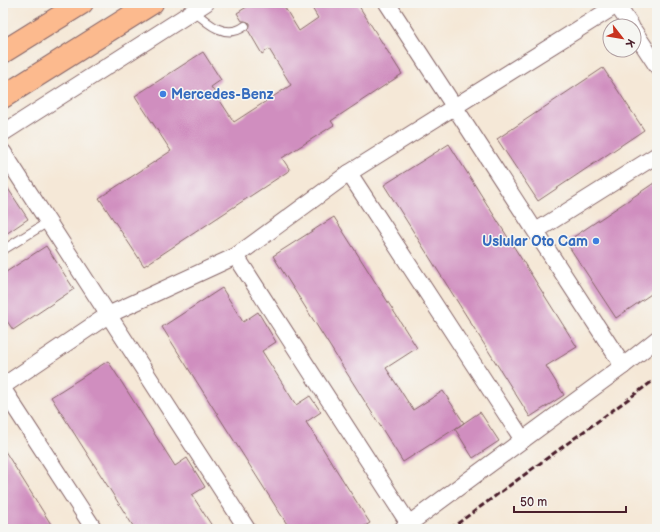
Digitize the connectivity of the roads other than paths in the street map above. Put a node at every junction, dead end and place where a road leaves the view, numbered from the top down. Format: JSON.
{"nodes":[{"id":1,"x":82,"y":3,"type":"edge"},
{"id":2,"x":152,"y":3,"type":"edge"},
{"id":3,"x":387,"y":3,"type":"edge"},
{"id":4,"x":618,"y":4,"type":"edge"},
{"id":5,"x":200,"y":7,"type":"edge"},
{"id":6,"x":626,"y":18,"type":"edge"},
{"id":7,"x":245,"y":26,"type":"dead end"},
{"id":8,"x":642,"y":43,"type":"edge"},
{"id":9,"x":4,"y":51,"type":"edge"},
{"id":10,"x":657,"y":66,"type":"edge"},
{"id":11,"x":3,"y":97,"type":"edge"},
{"id":12,"x":454,"y":107,"type":"junction"},
{"id":13,"x":3,"y":133,"type":"edge"},
{"id":14,"x":657,"y":155,"type":"edge"},
{"id":15,"x":5,"y":159,"type":"edge"},
{"id":16,"x":349,"y":173,"type":"junction"},
{"id":17,"x":48,"y":222,"type":"junction"},
{"id":18,"x":536,"y":231,"type":"junction"},
{"id":19,"x":3,"y":250,"type":"edge"},
{"id":20,"x":236,"y":256,"type":"junction"},
{"id":21,"x":108,"y":314,"type":"junction"},
{"id":22,"x":657,"y":339,"type":"edge"},
{"id":23,"x":623,"y":366,"type":"junction"},
{"id":24,"x":3,"y":386,"type":"edge"},
{"id":25,"x":3,"y":389,"type":"edge"},
{"id":26,"x":523,"y":440,"type":"junction"},
{"id":27,"x":406,"y":526,"type":"edge"},
{"id":28,"x":94,"y":529,"type":"edge"},
{"id":29,"x":247,"y":529,"type":"edge"}],
"edges":[{"from":1,"to":9,"type":"highway"},
{"from":2,"to":11,"type":"highway"},
{"from":3,"to":12,"type":"street"},
{"from":4,"to":6,"type":"street"},
{"from":4,"to":12,"type":"street"},
{"from":5,"to":7,"type":"lane"},
{"from":5,"to":13,"type":"street"},
{"from":8,"to":10,"type":"street"},
{"from":12,"to":16,"type":"street"},
{"from":12,"to":18,"type":"street"},
{"from":14,"to":18,"type":"street"},
{"from":15,"to":17,"type":"street"},
{"from":16,"to":20,"type":"street"},
{"from":16,"to":26,"type":"street"},
{"from":17,"to":19,"type":"lane"},
{"from":17,"to":21,"type":"street"},
{"from":18,"to":23,"type":"street"},
{"from":20,"to":21,"type":"street"},
{"from":20,"to":27,"type":"street"},
{"from":21,"to":24,"type":"street"},
{"from":21,"to":29,"type":"street"},
{"from":22,"to":23,"type":"street"},
{"from":23,"to":26,"type":"street"},
{"from":25,"to":28,"type":"street"},
{"from":26,"to":27,"type":"street"}]}
